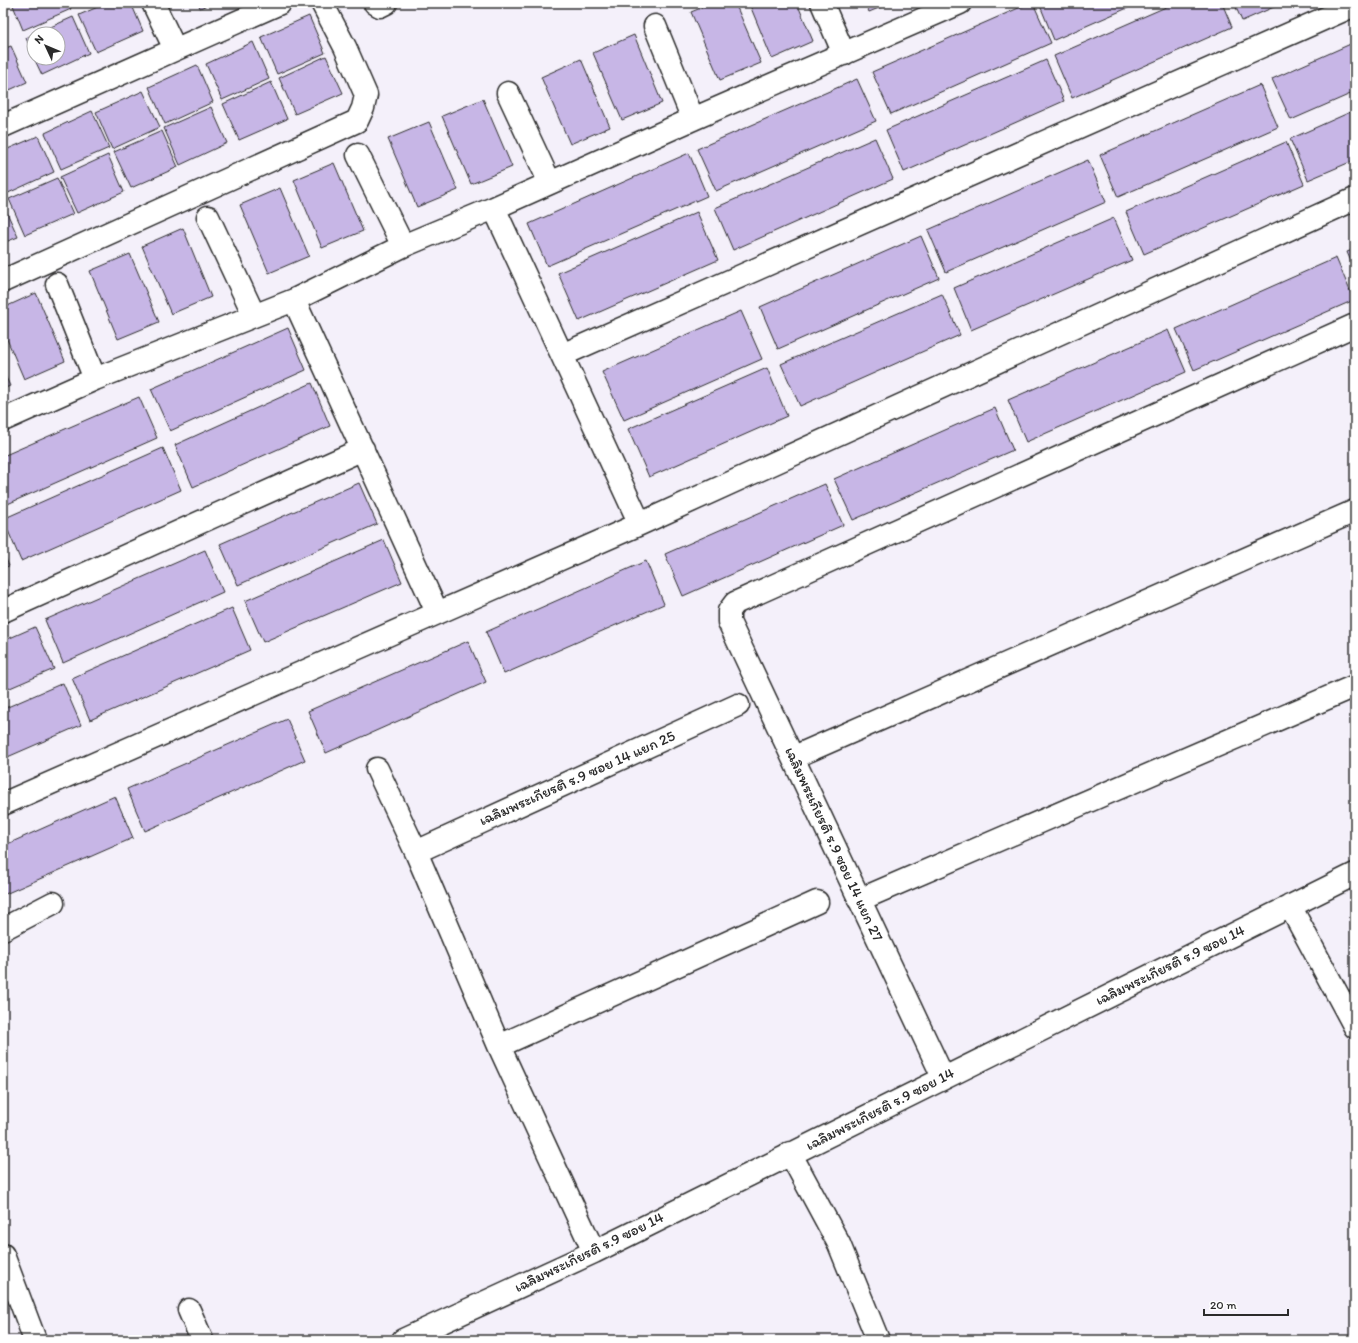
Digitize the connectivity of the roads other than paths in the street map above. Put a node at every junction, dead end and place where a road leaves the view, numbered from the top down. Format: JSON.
{"nodes":[{"id":1,"x":153,"y":3,"type":"edge"},
{"id":2,"x":280,"y":3,"type":"edge"},
{"id":3,"x":322,"y":3,"type":"edge"},
{"id":4,"x":375,"y":3,"type":"edge"},
{"id":5,"x":386,"y":3,"type":"edge"},
{"id":6,"x":822,"y":3,"type":"edge"},
{"id":7,"x":960,"y":3,"type":"edge"},
{"id":8,"x":1355,"y":5,"type":"edge"},
{"id":9,"x":655,"y":26,"type":"dead end"},
{"id":10,"x":175,"y":49,"type":"junction"},
{"id":11,"x":844,"y":54,"type":"junction"},
{"id":12,"x":508,"y":93,"type":"dead end"},
{"id":13,"x":693,"y":119,"type":"junction"},
{"id":14,"x":3,"y":126,"type":"edge"},
{"id":15,"x":358,"y":156,"type":"dead end"},
{"id":16,"x":550,"y":183,"type":"junction"},
{"id":17,"x":1355,"y":199,"type":"edge"},
{"id":18,"x":494,"y":208,"type":"junction"},
{"id":19,"x":208,"y":217,"type":"dead end"},
{"id":20,"x":403,"y":246,"type":"junction"},
{"id":21,"x":3,"y":281,"type":"edge"},
{"id":22,"x":57,"y":284,"type":"dead end"},
{"id":23,"x":294,"y":300,"type":"junction"},
{"id":24,"x":254,"y":315,"type":"junction"},
{"id":25,"x":1355,"y":325,"type":"edge"},
{"id":26,"x":562,"y":355,"type":"junction"},
{"id":27,"x":95,"y":379,"type":"junction"},
{"id":28,"x":3,"y":420,"type":"edge"},
{"id":29,"x":363,"y":449,"type":"junction"},
{"id":30,"x":1355,"y":511,"type":"edge"},
{"id":31,"x":640,"y":524,"type":"junction"},
{"id":32,"x":3,"y":611,"type":"edge"},
{"id":33,"x":437,"y":612,"type":"junction"},
{"id":34,"x":1355,"y":686,"type":"edge"},
{"id":35,"x":738,"y":705,"type":"dead end"},
{"id":36,"x":794,"y":758,"type":"junction"},
{"id":37,"x":377,"y":769,"type":"dead end"},
{"id":38,"x":3,"y":804,"type":"edge"},
{"id":39,"x":416,"y":852,"type":"junction"},
{"id":40,"x":1355,"y":874,"type":"edge"},
{"id":41,"x":859,"y":900,"type":"junction"},
{"id":42,"x":53,"y":902,"type":"dead end"},
{"id":43,"x":817,"y":902,"type":"dead end"},
{"id":44,"x":1290,"y":906,"type":"junction"},
{"id":45,"x":3,"y":929,"type":"edge"},
{"id":46,"x":1355,"y":1027,"type":"edge"},
{"id":47,"x":498,"y":1046,"type":"junction"},
{"id":48,"x":943,"y":1077,"type":"junction"},
{"id":49,"x":790,"y":1154,"type":"junction"},
{"id":50,"x":594,"y":1252,"type":"junction"},
{"id":51,"x":3,"y":1255,"type":"edge"},
{"id":52,"x":189,"y":1310,"type":"dead end"},
{"id":53,"x":35,"y":1340,"type":"edge"},
{"id":54,"x":202,"y":1340,"type":"edge"},
{"id":55,"x":403,"y":1340,"type":"edge"},
{"id":56,"x":878,"y":1340,"type":"edge"}],
"edges":[{"from":1,"to":10,"type":"street"},
{"from":2,"to":10,"type":"street"},
{"from":3,"to":21,"type":"street"},
{"from":4,"to":5,"type":"street"},
{"from":6,"to":11,"type":"street"},
{"from":7,"to":11,"type":"street"},
{"from":8,"to":26,"type":"street"},
{"from":9,"to":13,"type":"street"},
{"from":10,"to":14,"type":"street"},
{"from":11,"to":13,"type":"street"},
{"from":12,"to":16,"type":"street"},
{"from":13,"to":16,"type":"street"},
{"from":15,"to":20,"type":"street"},
{"from":16,"to":18,"type":"street"},
{"from":17,"to":31,"type":"street"},
{"from":18,"to":20,"type":"street"},
{"from":18,"to":26,"type":"street"},
{"from":19,"to":24,"type":"street"},
{"from":20,"to":23,"type":"street"},
{"from":22,"to":27,"type":"street"},
{"from":23,"to":24,"type":"street"},
{"from":23,"to":29,"type":"street"},
{"from":24,"to":27,"type":"street"},
{"from":25,"to":36,"type":"street","name":"เฉลิมพระเกียรติ ร.9 ซอย 14 แยก 27"},
{"from":26,"to":31,"type":"street"},
{"from":27,"to":28,"type":"street"},
{"from":29,"to":32,"type":"street"},
{"from":29,"to":33,"type":"street"},
{"from":30,"to":36,"type":"street"},
{"from":31,"to":33,"type":"street"},
{"from":33,"to":38,"type":"street"},
{"from":34,"to":41,"type":"street"},
{"from":35,"to":39,"type":"street","name":"เฉลิมพระเกียรติ ร.9 ซอย 14 แยก 25"},
{"from":36,"to":41,"type":"street","name":"เฉลิมพระเกียรติ ร.9 ซอย 14 แยก 27"},
{"from":37,"to":39,"type":"street"},
{"from":39,"to":47,"type":"street"},
{"from":40,"to":44,"type":"street","name":"เฉลิมพระเกียรติ ร.9 ซอย 14"},
{"from":41,"to":48,"type":"street","name":"เฉลิมพระเกียรติ ร.9 ซอย 14 แยก 27"},
{"from":42,"to":45,"type":"street"},
{"from":43,"to":47,"type":"street"},
{"from":44,"to":46,"type":"street"},
{"from":44,"to":48,"type":"street","name":"เฉลิมพระเกียรติ ร.9 ซอย 14"},
{"from":47,"to":50,"type":"street"},
{"from":48,"to":49,"type":"street","name":"เฉลิมพระเกียรติ ร.9 ซอย 14"},
{"from":49,"to":50,"type":"street","name":"เฉลิมพระเกียรติ ร.9 ซอย 14"},
{"from":49,"to":56,"type":"street"},
{"from":50,"to":55,"type":"street","name":"เฉลิมพระเกียรติ ร.9 ซอย 14"},
{"from":51,"to":53,"type":"street"},
{"from":52,"to":54,"type":"street"}]}
